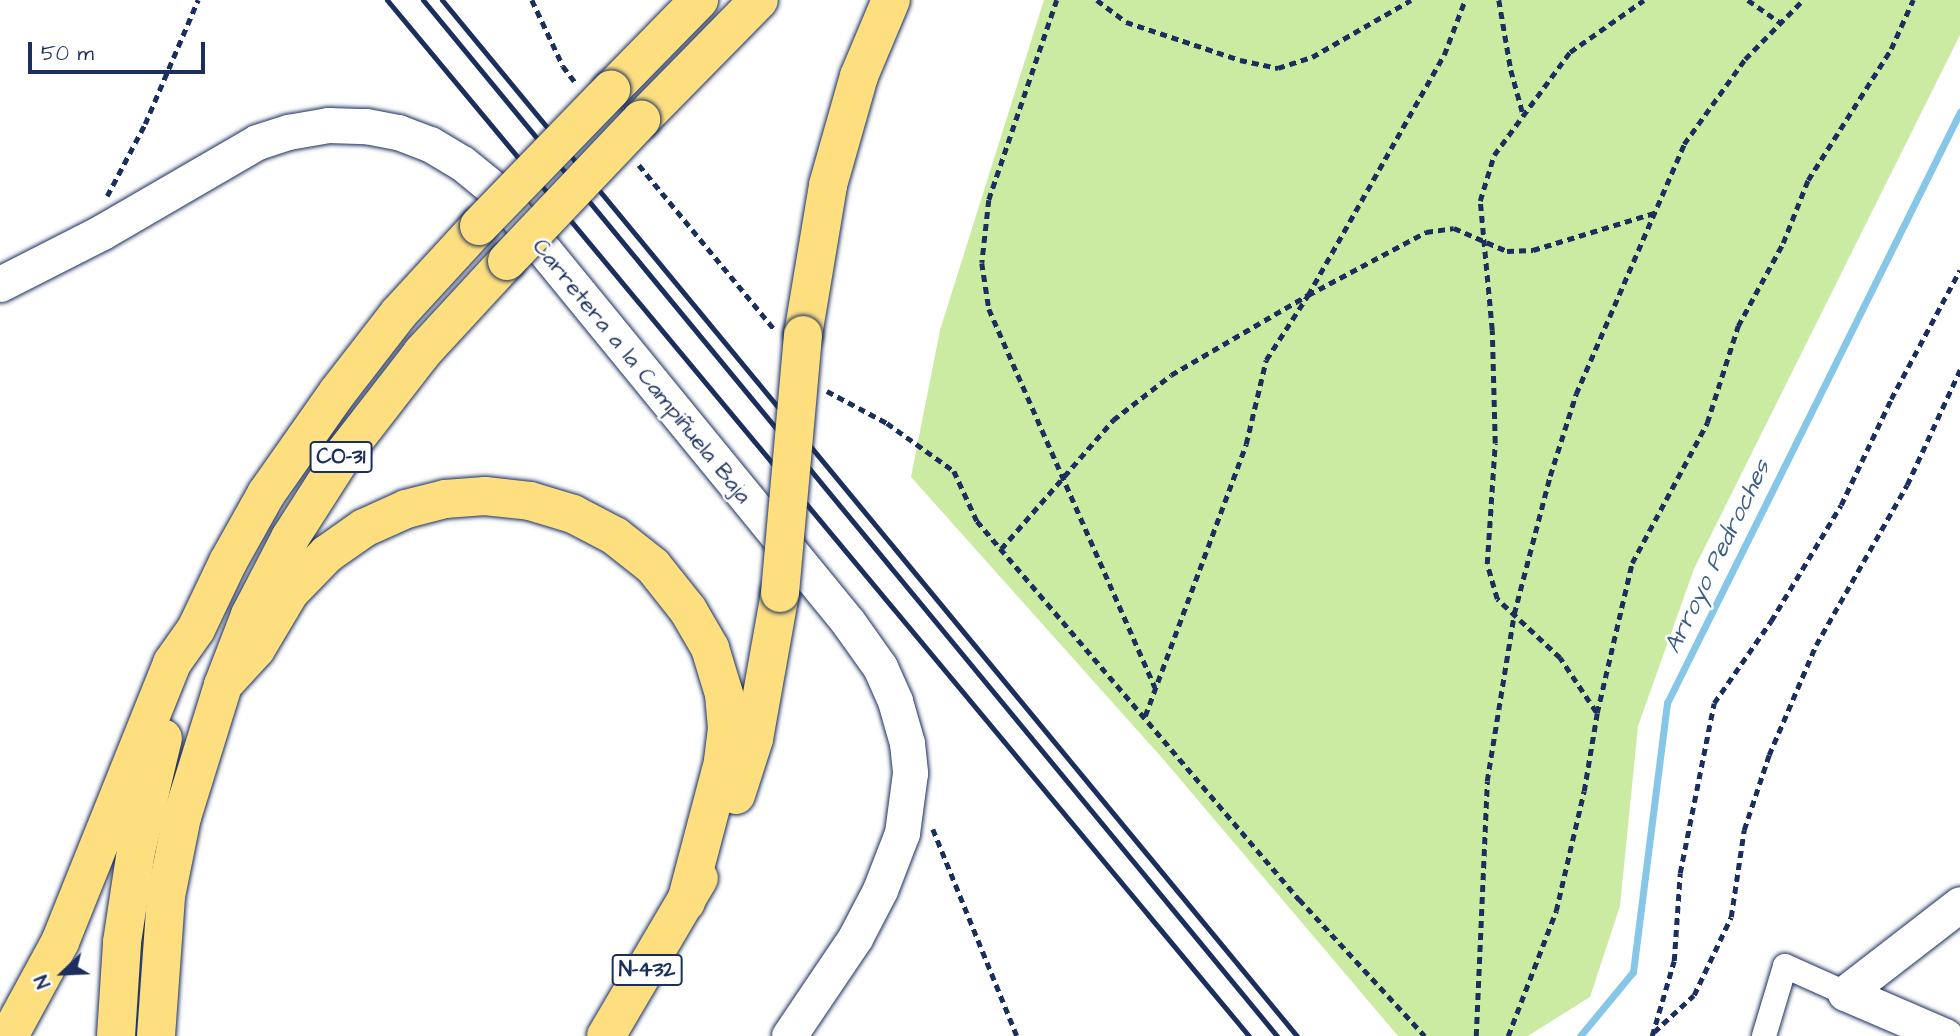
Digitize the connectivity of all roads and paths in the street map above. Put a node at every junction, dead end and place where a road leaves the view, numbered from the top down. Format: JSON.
{"nodes":[{"id":1,"x":198,"y":0,"type":"edge"},
{"id":2,"x":532,"y":0,"type":"edge"},
{"id":3,"x":699,"y":0,"type":"edge"},
{"id":4,"x":759,"y":0,"type":"edge"},
{"id":5,"x":891,"y":0,"type":"edge"},
{"id":6,"x":1057,"y":0,"type":"edge"},
{"id":7,"x":1097,"y":0,"type":"edge"},
{"id":8,"x":1411,"y":0,"type":"edge"},
{"id":9,"x":1465,"y":0,"type":"edge"},
{"id":10,"x":1500,"y":0,"type":"edge"},
{"id":11,"x":1644,"y":0,"type":"edge"},
{"id":12,"x":1748,"y":0,"type":"edge"},
{"id":13,"x":1803,"y":0,"type":"edge"},
{"id":14,"x":1913,"y":0,"type":"edge"},
{"id":15,"x":1780,"y":22,"type":"junction"},
{"id":16,"x":595,"y":89,"type":"junction"},
{"id":17,"x":1523,"y":115,"type":"junction"},
{"id":18,"x":637,"y":161,"type":"dead end"},
{"id":19,"x":100,"y":205,"type":"dead end"},
{"id":20,"x":1655,"y":213,"type":"junction"},
{"id":21,"x":1483,"y":241,"type":"junction"},
{"id":22,"x":1960,"y":270,"type":"edge"},
{"id":23,"x":0,"y":284,"type":"edge"},
{"id":24,"x":1308,"y":295,"type":"junction"},
{"id":25,"x":789,"y":333,"type":"junction"},
{"id":26,"x":1960,"y":370,"type":"edge"},
{"id":27,"x":826,"y":390,"type":"dead end"},
{"id":28,"x":1062,"y":477,"type":"junction"},
{"id":29,"x":1001,"y":549,"type":"junction"},
{"id":30,"x":1514,"y":614,"type":"junction"},
{"id":31,"x":196,"y":629,"type":"junction"},
{"id":32,"x":223,"y":685,"type":"junction"},
{"id":33,"x":1156,"y":689,"type":"junction"},
{"id":34,"x":1597,"y":713,"type":"junction"},
{"id":35,"x":1145,"y":716,"type":"junction"},
{"id":36,"x":930,"y":824,"type":"dead end"},
{"id":37,"x":686,"y":902,"type":"junction"},
{"id":38,"x":1960,"y":904,"type":"edge"},
{"id":39,"x":1845,"y":993,"type":"junction"},
{"id":40,"x":1900,"y":1027,"type":"edge"},
{"id":41,"x":1652,"y":1034,"type":"edge"},
{"id":42,"x":9,"y":1036,"type":"edge"},
{"id":43,"x":116,"y":1036,"type":"edge"},
{"id":44,"x":156,"y":1036,"type":"edge"},
{"id":45,"x":606,"y":1036,"type":"edge"},
{"id":46,"x":789,"y":1036,"type":"edge"},
{"id":47,"x":1017,"y":1036,"type":"edge"},
{"id":48,"x":1425,"y":1036,"type":"edge"},
{"id":49,"x":1476,"y":1036,"type":"edge"},
{"id":50,"x":1508,"y":1036,"type":"edge"},
{"id":51,"x":1764,"y":1036,"type":"edge"},
{"id":52,"x":1945,"y":1036,"type":"edge"}],
"edges":[{"from":1,"to":19,"type":"path"},
{"from":2,"to":16,"type":"path"},
{"from":3,"to":16,"type":"highway","number":"CO-31"},
{"from":4,"to":32,"type":"highway","number":"CO-31","bridge":true},
{"from":5,"to":25,"type":"highway"},
{"from":6,"to":28,"type":"path"},
{"from":7,"to":8,"type":"path"},
{"from":9,"to":24,"type":"path"},
{"from":10,"to":17,"type":"path"},
{"from":11,"to":17,"type":"path"},
{"from":12,"to":15,"type":"path"},
{"from":13,"to":15,"type":"path"},
{"from":14,"to":34,"type":"path"},
{"from":15,"to":20,"type":"path"},
{"from":16,"to":31,"type":"highway","number":"CO-31","bridge":true},
{"from":17,"to":21,"type":"path"},
{"from":18,"to":25,"type":"path"},
{"from":20,"to":21,"type":"path"},
{"from":20,"to":30,"type":"path"},
{"from":21,"to":24,"type":"path"},
{"from":21,"to":30,"type":"path"},
{"from":22,"to":41,"type":"path"},
{"from":23,"to":46,"type":"street","name":"Carretera a la Campiñuela Baja"},
{"from":24,"to":28,"type":"path"},
{"from":24,"to":33,"type":"path"},
{"from":25,"to":37,"type":"highway","bridge":true},
{"from":26,"to":41,"type":"path"},
{"from":27,"to":29,"type":"path"},
{"from":28,"to":29,"type":"path"},
{"from":28,"to":33,"type":"path"},
{"from":29,"to":35,"type":"path"},
{"from":30,"to":34,"type":"path"},
{"from":30,"to":49,"type":"path"},
{"from":31,"to":42,"type":"highway"},
{"from":31,"to":43,"type":"highway","number":"CO-31"},
{"from":32,"to":37,"type":"highway"},
{"from":32,"to":44,"type":"highway","number":"CO-31"},
{"from":33,"to":35,"type":"path"},
{"from":34,"to":50,"type":"path"},
{"from":35,"to":48,"type":"path"},
{"from":36,"to":47,"type":"path"},
{"from":37,"to":45,"type":"highway","number":"N-432"},
{"from":38,"to":39,"type":"street"},
{"from":39,"to":40,"type":"street"},
{"from":39,"to":51,"type":"street"},
{"from":40,"to":52,"type":"street"}]}
